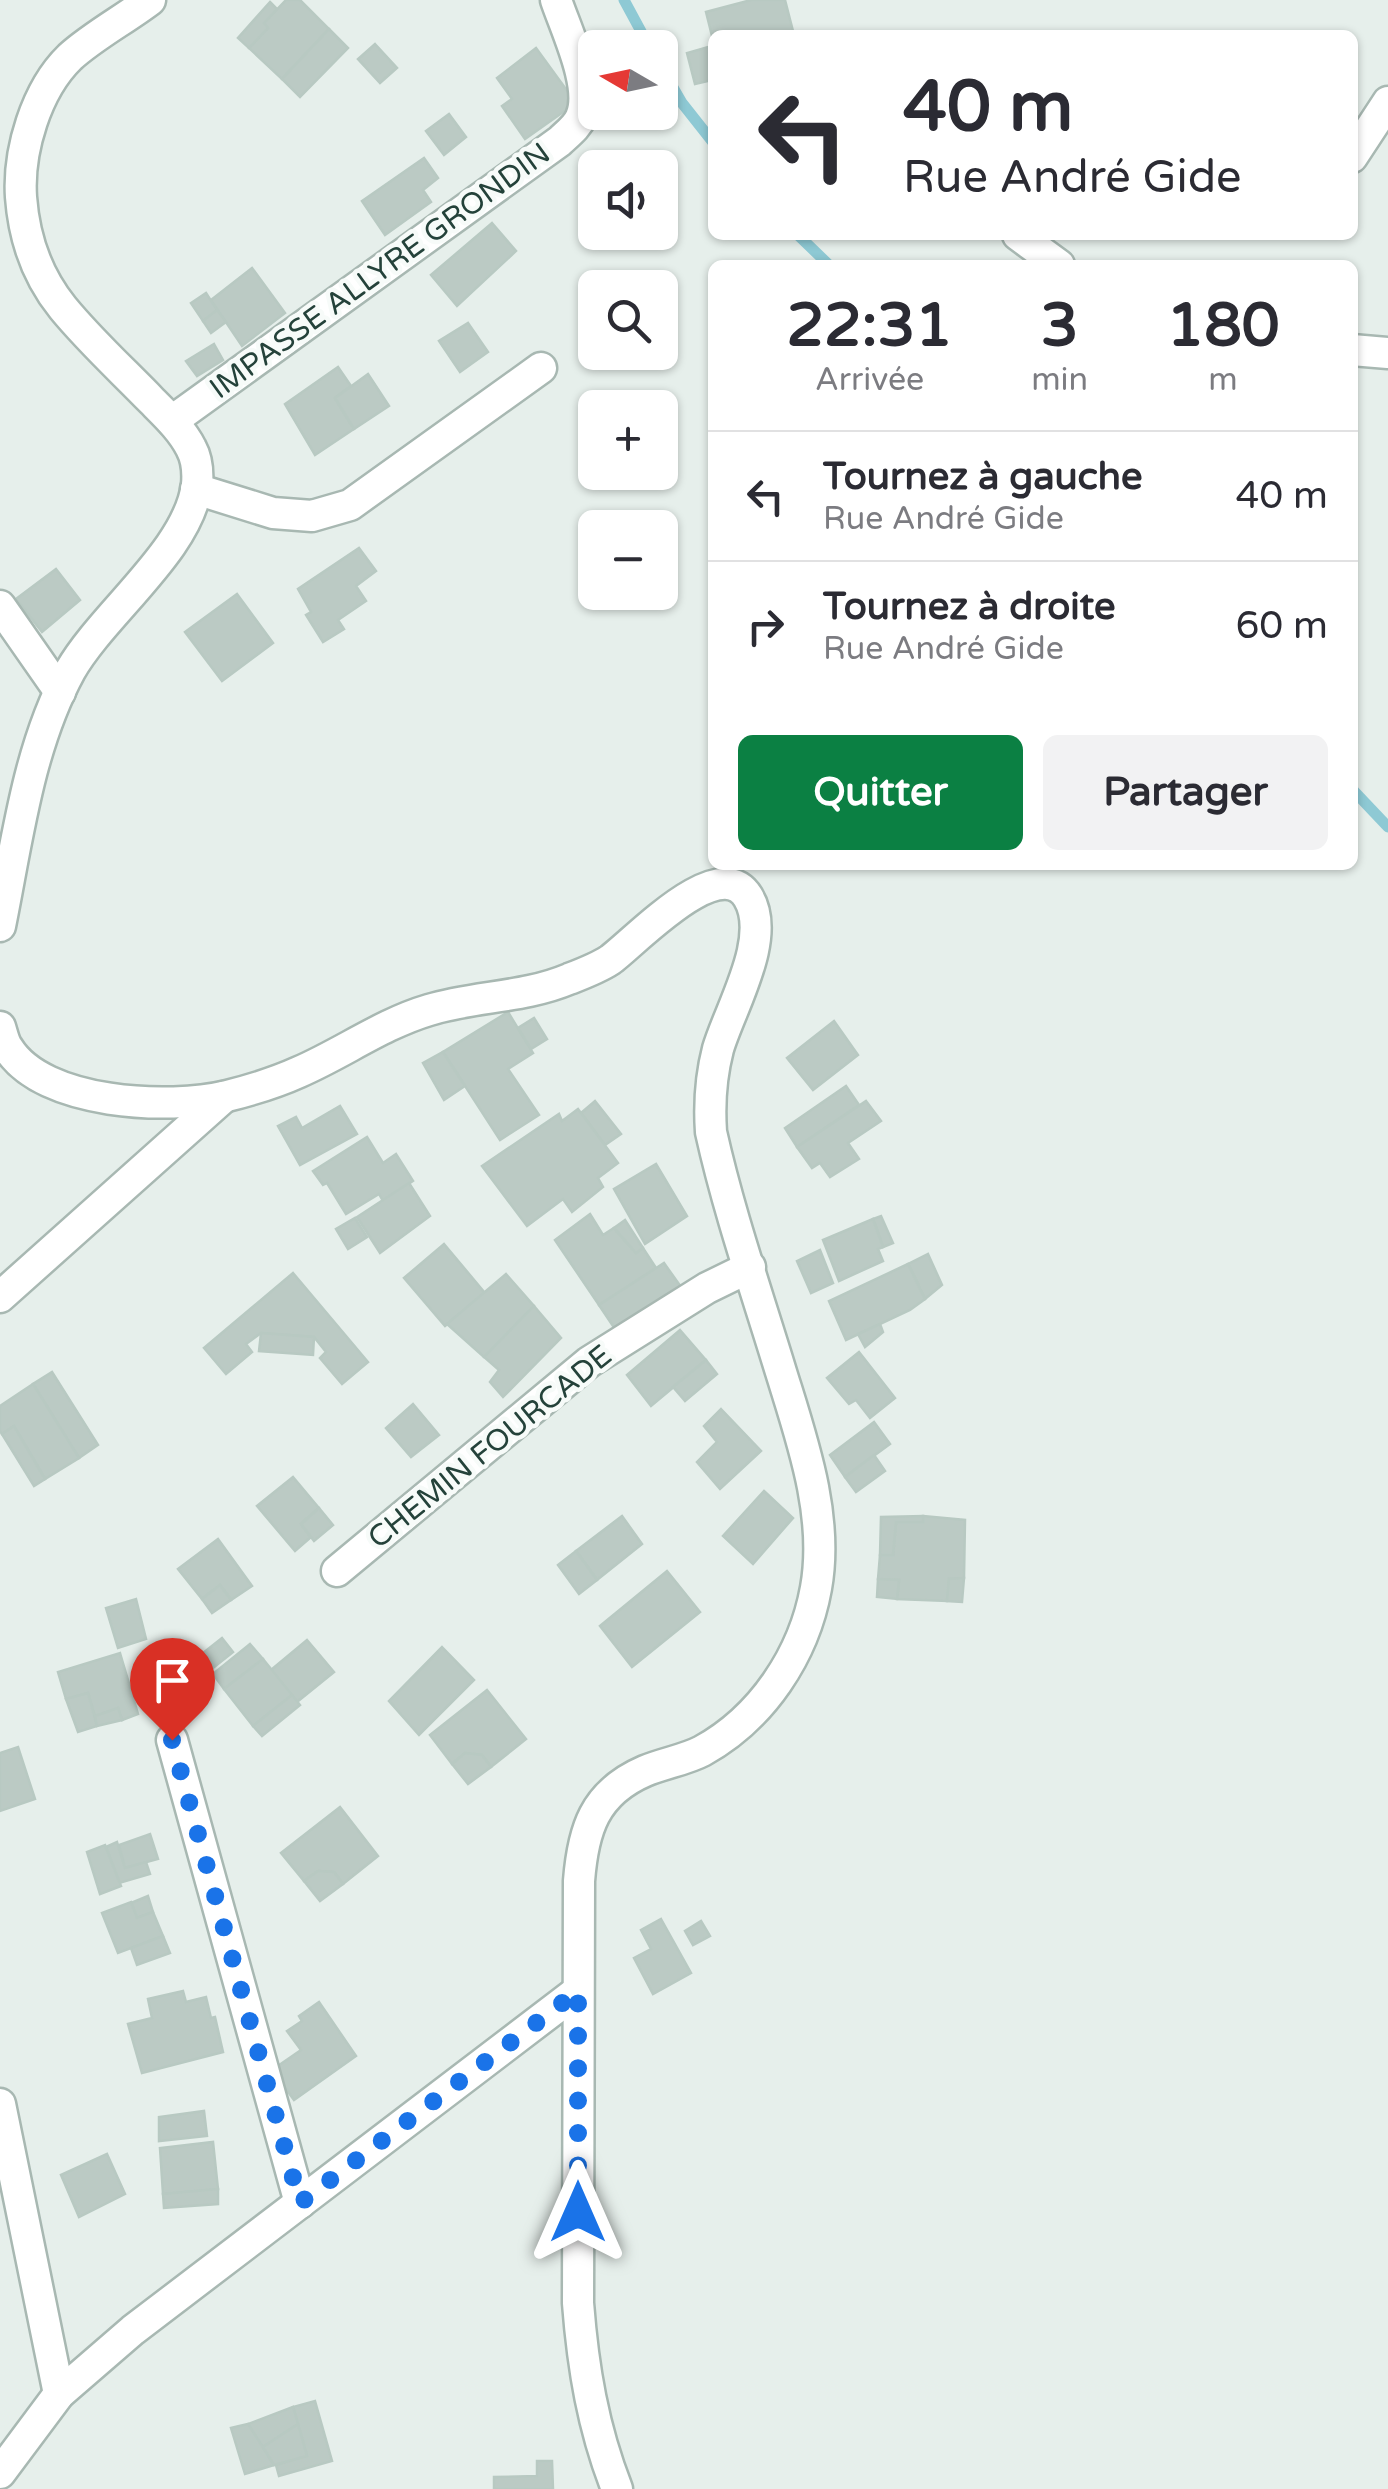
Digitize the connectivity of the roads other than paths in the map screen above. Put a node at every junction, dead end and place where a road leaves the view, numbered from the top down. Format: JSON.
{"nodes":[{"id":1,"x":150,"y":0,"type":"edge"},
{"id":2,"x":556,"y":0,"type":"edge"},
{"id":3,"x":1388,"y":102,"type":"edge"},
{"id":4,"x":1358,"y":148,"type":"edge"},
{"id":5,"x":1025,"y":240,"type":"edge"},
{"id":6,"x":1052,"y":260,"type":"edge"},
{"id":7,"x":1358,"y":350,"type":"edge"},
{"id":8,"x":1388,"y":353,"type":"edge"},
{"id":9,"x":541,"y":368,"type":"dead end"},
{"id":10,"x":172,"y":422,"type":"junction"},
{"id":11,"x":196,"y":489,"type":"junction"},
{"id":12,"x":0,"y":606,"type":"edge"},
{"id":13,"x":60,"y":692,"type":"junction"},
{"id":14,"x":0,"y":786,"type":"edge"},
{"id":15,"x":22,"y":812,"type":"junction"},
{"id":16,"x":0,"y":926,"type":"edge"},
{"id":17,"x":0,"y":1027,"type":"edge"},
{"id":18,"x":224,"y":1096,"type":"junction"},
{"id":19,"x":750,"y":1267,"type":"junction"},
{"id":20,"x":0,"y":1297,"type":"edge"},
{"id":21,"x":337,"y":1571,"type":"dead end"},
{"id":22,"x":172,"y":1740,"type":"dead end"},
{"id":23,"x":578,"y":1991,"type":"junction"},
{"id":24,"x":0,"y":2104,"type":"edge"},
{"id":25,"x":300,"y":2203,"type":"junction"},
{"id":26,"x":59,"y":2394,"type":"junction"},
{"id":27,"x":0,"y":2473,"type":"edge"},
{"id":28,"x":616,"y":2489,"type":"edge"}],
"edges":[{"from":1,"to":10,"type":"street"},
{"from":2,"to":10,"type":"street","name":"IMPASSE ALLYRE GRONDIN"},
{"from":3,"to":4,"type":"street"},
{"from":5,"to":6,"type":"street"},
{"from":7,"to":8,"type":"street"},
{"from":9,"to":11,"type":"street"},
{"from":10,"to":11,"type":"street"},
{"from":11,"to":13,"type":"street"},
{"from":12,"to":13,"type":"street"},
{"from":13,"to":15,"type":"street"},
{"from":14,"to":15,"type":"street"},
{"from":15,"to":16,"type":"street"},
{"from":17,"to":18,"type":"street"},
{"from":18,"to":19,"type":"street"},
{"from":18,"to":20,"type":"street"},
{"from":19,"to":21,"type":"street","name":"CHEMIN FOURCADE"},
{"from":19,"to":23,"type":"street"},
{"from":22,"to":25,"type":"street"},
{"from":23,"to":25,"type":"street"},
{"from":23,"to":28,"type":"street"},
{"from":24,"to":26,"type":"street"},
{"from":25,"to":26,"type":"street"},
{"from":26,"to":27,"type":"street"}]}
